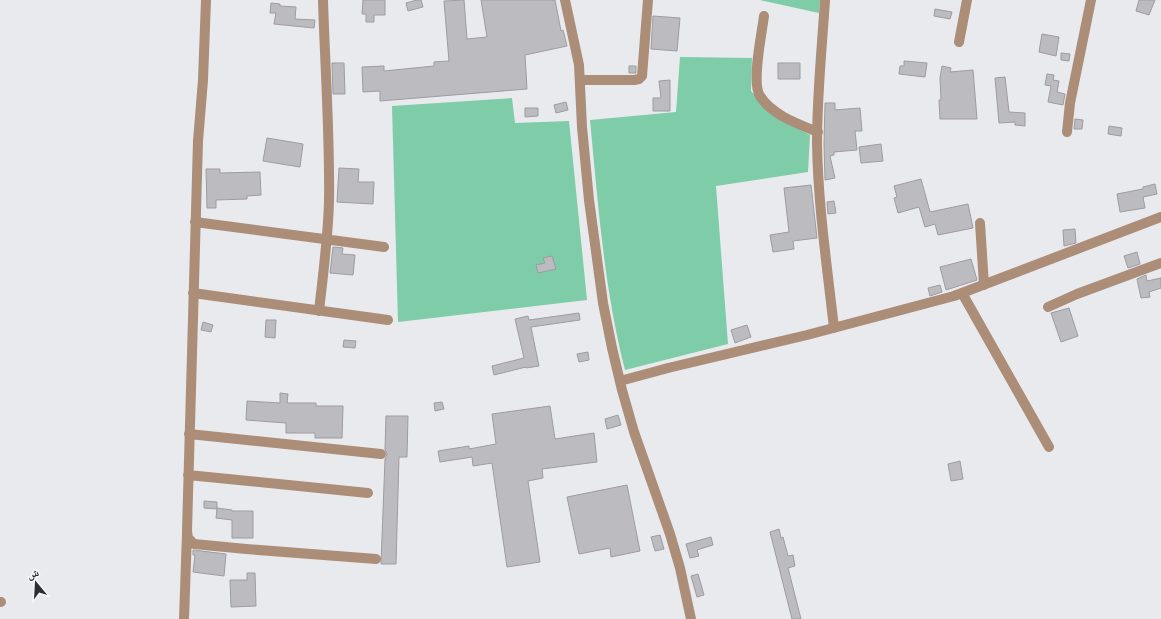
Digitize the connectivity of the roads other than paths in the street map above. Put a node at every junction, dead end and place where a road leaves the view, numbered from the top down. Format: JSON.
{"nodes":[{"id":1,"x":206,"y":0,"type":"edge"},
{"id":2,"x":323,"y":0,"type":"edge"},
{"id":3,"x":565,"y":0,"type":"edge"},
{"id":4,"x":648,"y":0,"type":"edge"},
{"id":5,"x":825,"y":0,"type":"edge"},
{"id":6,"x":967,"y":0,"type":"edge"},
{"id":7,"x":1091,"y":0,"type":"edge"},
{"id":8,"x":764,"y":16,"type":"dead end"},
{"id":9,"x":959,"y":42,"type":"dead end"},
{"id":10,"x":580,"y":80,"type":"junction"},
{"id":11,"x":818,"y":132,"type":"junction"},
{"id":12,"x":1067,"y":132,"type":"dead end"},
{"id":13,"x":1161,"y":218,"type":"edge"},
{"id":14,"x":195,"y":222,"type":"junction"},
{"id":15,"x":980,"y":223,"type":"dead end"},
{"id":16,"x":327,"y":240,"type":"junction"},
{"id":17,"x":384,"y":248,"type":"dead end"},
{"id":18,"x":1161,"y":263,"type":"edge"},
{"id":19,"x":984,"y":285,"type":"junction"},
{"id":20,"x":193,"y":294,"type":"junction"},
{"id":21,"x":962,"y":294,"type":"junction"},
{"id":22,"x":1048,"y":307,"type":"dead end"},
{"id":23,"x":319,"y":311,"type":"junction"},
{"id":24,"x":388,"y":320,"type":"dead end"},
{"id":25,"x":834,"y":328,"type":"junction"},
{"id":26,"x":620,"y":381,"type":"junction"},
{"id":27,"x":189,"y":434,"type":"junction"},
{"id":28,"x":1049,"y":447,"type":"dead end"},
{"id":29,"x":381,"y":454,"type":"dead end"},
{"id":30,"x":188,"y":475,"type":"junction"},
{"id":31,"x":368,"y":493,"type":"dead end"},
{"id":32,"x":187,"y":532,"type":"junction"},
{"id":33,"x":376,"y":559,"type":"dead end"},
{"id":34,"x":184,"y":619,"type":"edge"},
{"id":35,"x":691,"y":619,"type":"edge"}],
"edges":[{"from":1,"to":14,"type":"street"},
{"from":2,"to":16,"type":"street"},
{"from":3,"to":10,"type":"street"},
{"from":4,"to":10,"type":"street"},
{"from":5,"to":11,"type":"street"},
{"from":6,"to":9,"type":"street"},
{"from":7,"to":12,"type":"street"},
{"from":8,"to":11,"type":"street"},
{"from":10,"to":26,"type":"street"},
{"from":11,"to":25,"type":"street"},
{"from":13,"to":19,"type":"street"},
{"from":14,"to":16,"type":"street"},
{"from":14,"to":20,"type":"street"},
{"from":15,"to":19,"type":"street"},
{"from":16,"to":17,"type":"street"},
{"from":16,"to":23,"type":"street"},
{"from":18,"to":22,"type":"street"},
{"from":19,"to":21,"type":"street"},
{"from":20,"to":23,"type":"street"},
{"from":20,"to":27,"type":"street"},
{"from":21,"to":25,"type":"street"},
{"from":21,"to":28,"type":"street"},
{"from":23,"to":24,"type":"street"},
{"from":25,"to":26,"type":"street"},
{"from":26,"to":35,"type":"street"},
{"from":27,"to":29,"type":"street"},
{"from":27,"to":30,"type":"street"},
{"from":30,"to":31,"type":"street"},
{"from":30,"to":32,"type":"street"},
{"from":32,"to":33,"type":"street"},
{"from":32,"to":34,"type":"street"}]}
